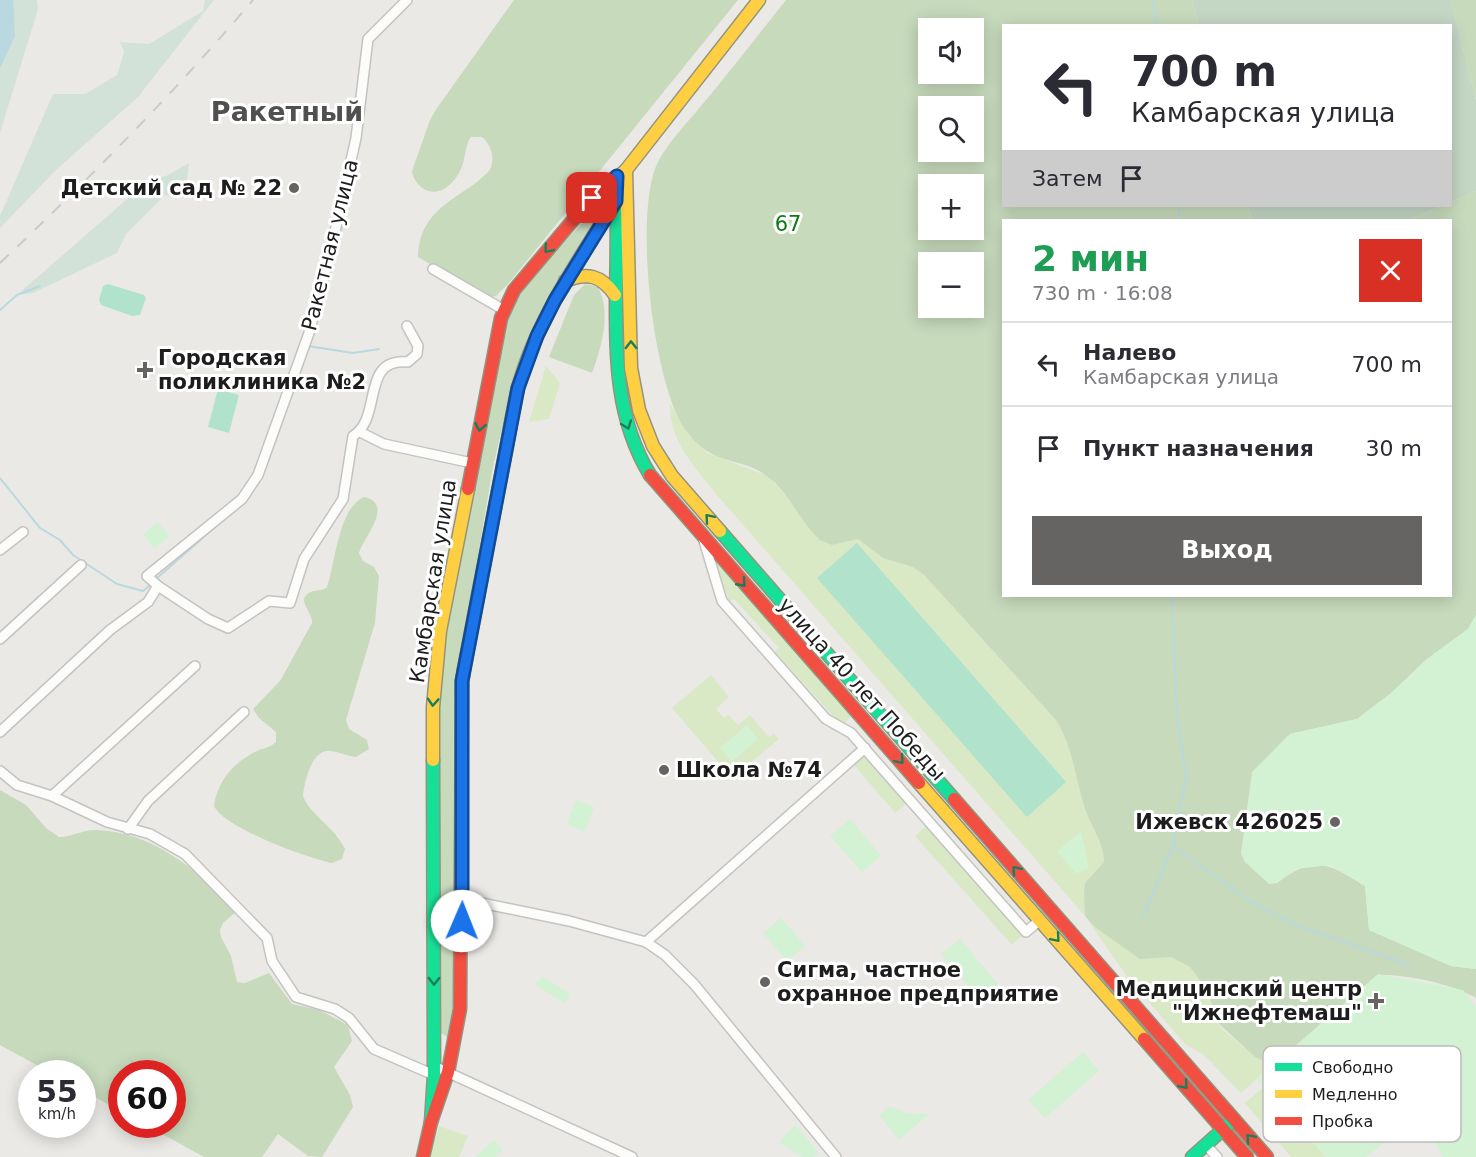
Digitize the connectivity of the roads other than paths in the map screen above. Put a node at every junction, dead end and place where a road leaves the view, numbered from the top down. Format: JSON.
{"nodes":[{"id":1,"x":407,"y":0,"type":"edge"},
{"id":2,"x":759,"y":0,"type":"edge"},
{"id":3,"x":623,"y":177,"type":"junction"},
{"id":4,"x":616,"y":201,"type":"junction"},
{"id":5,"x":621,"y":220,"type":"junction"},
{"id":6,"x":434,"y":268,"type":"dead end"},
{"id":7,"x":565,"y":281,"type":"junction"},
{"id":8,"x":615,"y":294,"type":"junction"},
{"id":9,"x":504,"y":310,"type":"junction"},
{"id":10,"x":407,"y":326,"type":"dead end"},
{"id":11,"x":360,"y":432,"type":"junction"},
{"id":12,"x":472,"y":463,"type":"junction"},
{"id":13,"x":23,"y":532,"type":"dead end"},
{"id":14,"x":703,"y":540,"type":"junction"},
{"id":15,"x":0,"y":550,"type":"edge"},
{"id":16,"x":81,"y":565,"type":"dead end"},
{"id":17,"x":158,"y":586,"type":"junction"},
{"id":18,"x":0,"y":639,"type":"edge"},
{"id":19,"x":195,"y":666,"type":"dead end"},
{"id":20,"x":244,"y":712,"type":"dead end"},
{"id":21,"x":0,"y":732,"type":"edge"},
{"id":22,"x":865,"y":748,"type":"junction"},
{"id":23,"x":0,"y":771,"type":"edge"},
{"id":24,"x":915,"y":777,"type":"junction"},
{"id":25,"x":901,"y":790,"type":"junction"},
{"id":26,"x":52,"y":796,"type":"junction"},
{"id":27,"x":128,"y":829,"type":"junction"},
{"id":28,"x":462,"y":899,"type":"junction"},
{"id":29,"x":1040,"y":920,"type":"junction"},
{"id":30,"x":646,"y":942,"type":"junction"},
{"id":31,"x":434,"y":1029,"type":"junction"},
{"id":32,"x":457,"y":1036,"type":"junction"},
{"id":33,"x":434,"y":1071,"type":"junction"},
{"id":34,"x":448,"y":1072,"type":"junction"},
{"id":35,"x":1234,"y":1119,"type":"junction"},
{"id":36,"x":431,"y":1122,"type":"junction"},
{"id":37,"x":1223,"y":1130,"type":"junction"},
{"id":38,"x":1206,"y":1145,"type":"junction"},
{"id":39,"x":423,"y":1157,"type":"edge"},
{"id":40,"x":632,"y":1157,"type":"edge"},
{"id":41,"x":836,"y":1157,"type":"edge"},
{"id":42,"x":1192,"y":1157,"type":"edge"},
{"id":43,"x":1217,"y":1157,"type":"edge"},
{"id":44,"x":1246,"y":1157,"type":"edge"},
{"id":45,"x":1267,"y":1157,"type":"edge"}],
"edges":[{"from":1,"to":17,"type":"street","name":"Ракетная улица"},
{"from":2,"to":3,"type":"main road","name":"Камбарская улица"},
{"from":3,"to":4,"type":"main road","name":"улица 40 лет Победы"},
{"from":3,"to":5,"type":"main road","name":"улица 40 лет Победы"},
{"from":3,"to":9,"type":"main road","name":"Камбарская улица","one_way":true},
{"from":4,"to":5,"type":"main road","name":"улица 40 лет Победы"},
{"from":4,"to":7,"type":"main road","name":"Камбарская улица"},
{"from":5,"to":8,"type":"main road","name":"улица 40 лет Победы"},
{"from":35,"to":5,"type":"main road","name":"улица 40 лет Победы","one_way":true},
{"from":6,"to":9,"type":"street"},
{"from":7,"to":8,"type":"main road"},
{"from":7,"to":28,"type":"main road","name":"Камбарская улица"},
{"from":8,"to":14,"type":"main road","name":"улица 40 лет Победы","one_way":true},
{"from":9,"to":12,"type":"main road","name":"Камбарская улица","one_way":true},
{"from":10,"to":11,"type":"street"},
{"from":11,"to":12,"type":"street"},
{"from":11,"to":17,"type":"street"},
{"from":12,"to":31,"type":"main road","name":"Камбарская улица","one_way":true},
{"from":13,"to":15,"type":"street"},
{"from":14,"to":22,"type":"street"},
{"from":14,"to":24,"type":"main road","name":"улица 40 лет Победы","one_way":true},
{"from":16,"to":18,"type":"street"},
{"from":17,"to":21,"type":"street"},
{"from":19,"to":26,"type":"street"},
{"from":20,"to":27,"type":"street"},
{"from":22,"to":25,"type":"street"},
{"from":22,"to":30,"type":"street"},
{"from":23,"to":26,"type":"street"},
{"from":24,"to":25,"type":"street"},
{"from":24,"to":29,"type":"main road","name":"улица 40 лет Победы"},
{"from":25,"to":29,"type":"street"},
{"from":26,"to":27,"type":"street"},
{"from":27,"to":33,"type":"street"},
{"from":28,"to":30,"type":"street"},
{"from":28,"to":32,"type":"main road","name":"Камбарская улица"},
{"from":29,"to":37,"type":"main road","name":"улица 40 лет Победы","one_way":true},
{"from":30,"to":41,"type":"street"},
{"from":31,"to":32,"type":"main road"},
{"from":31,"to":33,"type":"main road","name":"Камбарская улица"},
{"from":32,"to":34,"type":"main road","name":"Камбарская улица"},
{"from":33,"to":34,"type":"street"},
{"from":33,"to":36,"type":"main road","name":"Камбарская улица"},
{"from":34,"to":36,"type":"main road","name":"Камбарская улица"},
{"from":34,"to":40,"type":"street"},
{"from":35,"to":37,"type":"main road"},
{"from":45,"to":35,"type":"main road","name":"улица 40 лет Победы","one_way":true},
{"from":36,"to":39,"type":"main road","name":"Камбарская улица"},
{"from":37,"to":38,"type":"main road"},
{"from":37,"to":44,"type":"main road","name":"улица 40 лет Победы"},
{"from":38,"to":42,"type":"main road"},
{"from":38,"to":43,"type":"street"}]}
